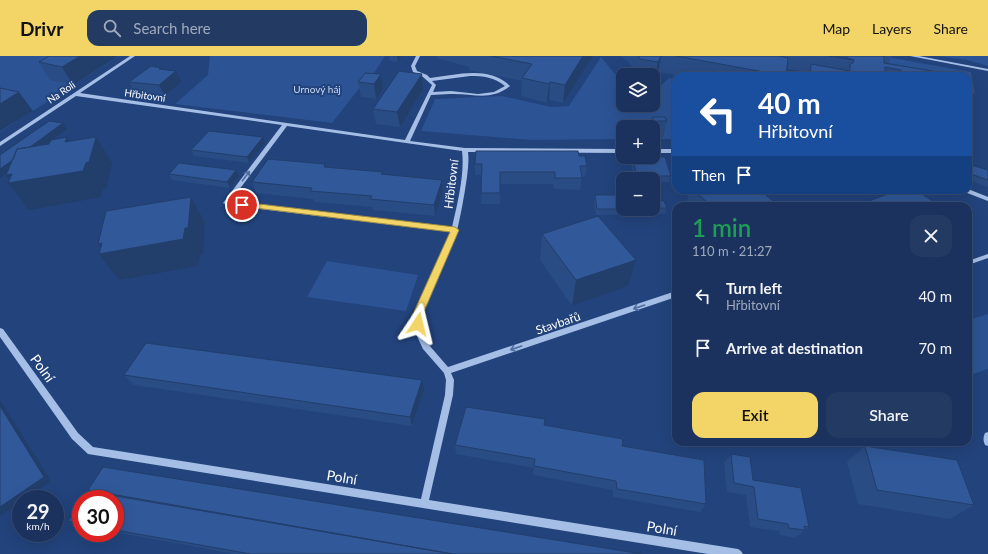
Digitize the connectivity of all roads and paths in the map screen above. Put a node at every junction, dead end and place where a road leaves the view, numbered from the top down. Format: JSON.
{"nodes":[{"id":1,"x":133,"y":56,"type":"edge"},
{"id":2,"x":418,"y":56,"type":"edge"},
{"id":3,"x":912,"y":56,"type":"edge"},
{"id":4,"x":988,"y":70,"type":"edge"},
{"id":5,"x":429,"y":80,"type":"junction"},
{"id":6,"x":75,"y":94,"type":"junction"},
{"id":7,"x":430,"y":94,"type":"junction"},
{"id":8,"x":285,"y":125,"type":"junction"},
{"id":9,"x":407,"y":141,"type":"junction"},
{"id":10,"x":0,"y":144,"type":"edge"},
{"id":11,"x":465,"y":150,"type":"junction"},
{"id":12,"x":616,"y":151,"type":"edge"},
{"id":13,"x":660,"y":151,"type":"edge"},
{"id":14,"x":672,"y":151,"type":"edge"},
{"id":15,"x":972,"y":193,"type":"edge"},
{"id":16,"x":988,"y":199,"type":"edge"},
{"id":17,"x":455,"y":230,"type":"junction"},
{"id":18,"x":988,"y":256,"type":"edge"},
{"id":19,"x":972,"y":262,"type":"edge"},
{"id":20,"x":672,"y":295,"type":"edge"},
{"id":21,"x":0,"y":331,"type":"edge"},
{"id":22,"x":447,"y":371,"type":"junction"},
{"id":23,"x":988,"y":436,"type":"edge"},
{"id":24,"x":988,"y":442,"type":"edge"},
{"id":25,"x":424,"y":504,"type":"junction"},
{"id":26,"x":738,"y":554,"type":"edge"}],
"edges":[{"from":1,"to":6,"type":"street","name":"Na Roli"},
{"from":2,"to":5,"type":"street"},
{"from":3,"to":4,"type":"street"},
{"from":5,"to":7,"type":"street"},
{"from":5,"to":7,"type":"street"},
{"from":6,"to":8,"type":"street","name":"Hřbitovní"},
{"from":6,"to":10,"type":"street","name":"Na Roli"},
{"from":7,"to":9,"type":"street"},
{"from":8,"to":9,"type":"street","name":"Hřbitovní"},
{"from":17,"to":8,"type":"street","one_way":true},
{"from":9,"to":11,"type":"street","name":"Hřbitovní"},
{"from":11,"to":12,"type":"street","name":"Hřbitovní"},
{"from":11,"to":17,"type":"street","name":"Hřbitovní"},
{"from":13,"to":14,"type":"street"},
{"from":15,"to":16,"type":"street"},
{"from":17,"to":22,"type":"street","name":"Hřbitovní"},
{"from":18,"to":19,"type":"street"},
{"from":20,"to":22,"type":"street","name":"Stavbařů","one_way":true},
{"from":21,"to":25,"type":"street","name":"Polní"},
{"from":22,"to":25,"type":"street"},
{"from":23,"to":24,"type":"street"},
{"from":25,"to":26,"type":"street","name":"Polní"}]}
